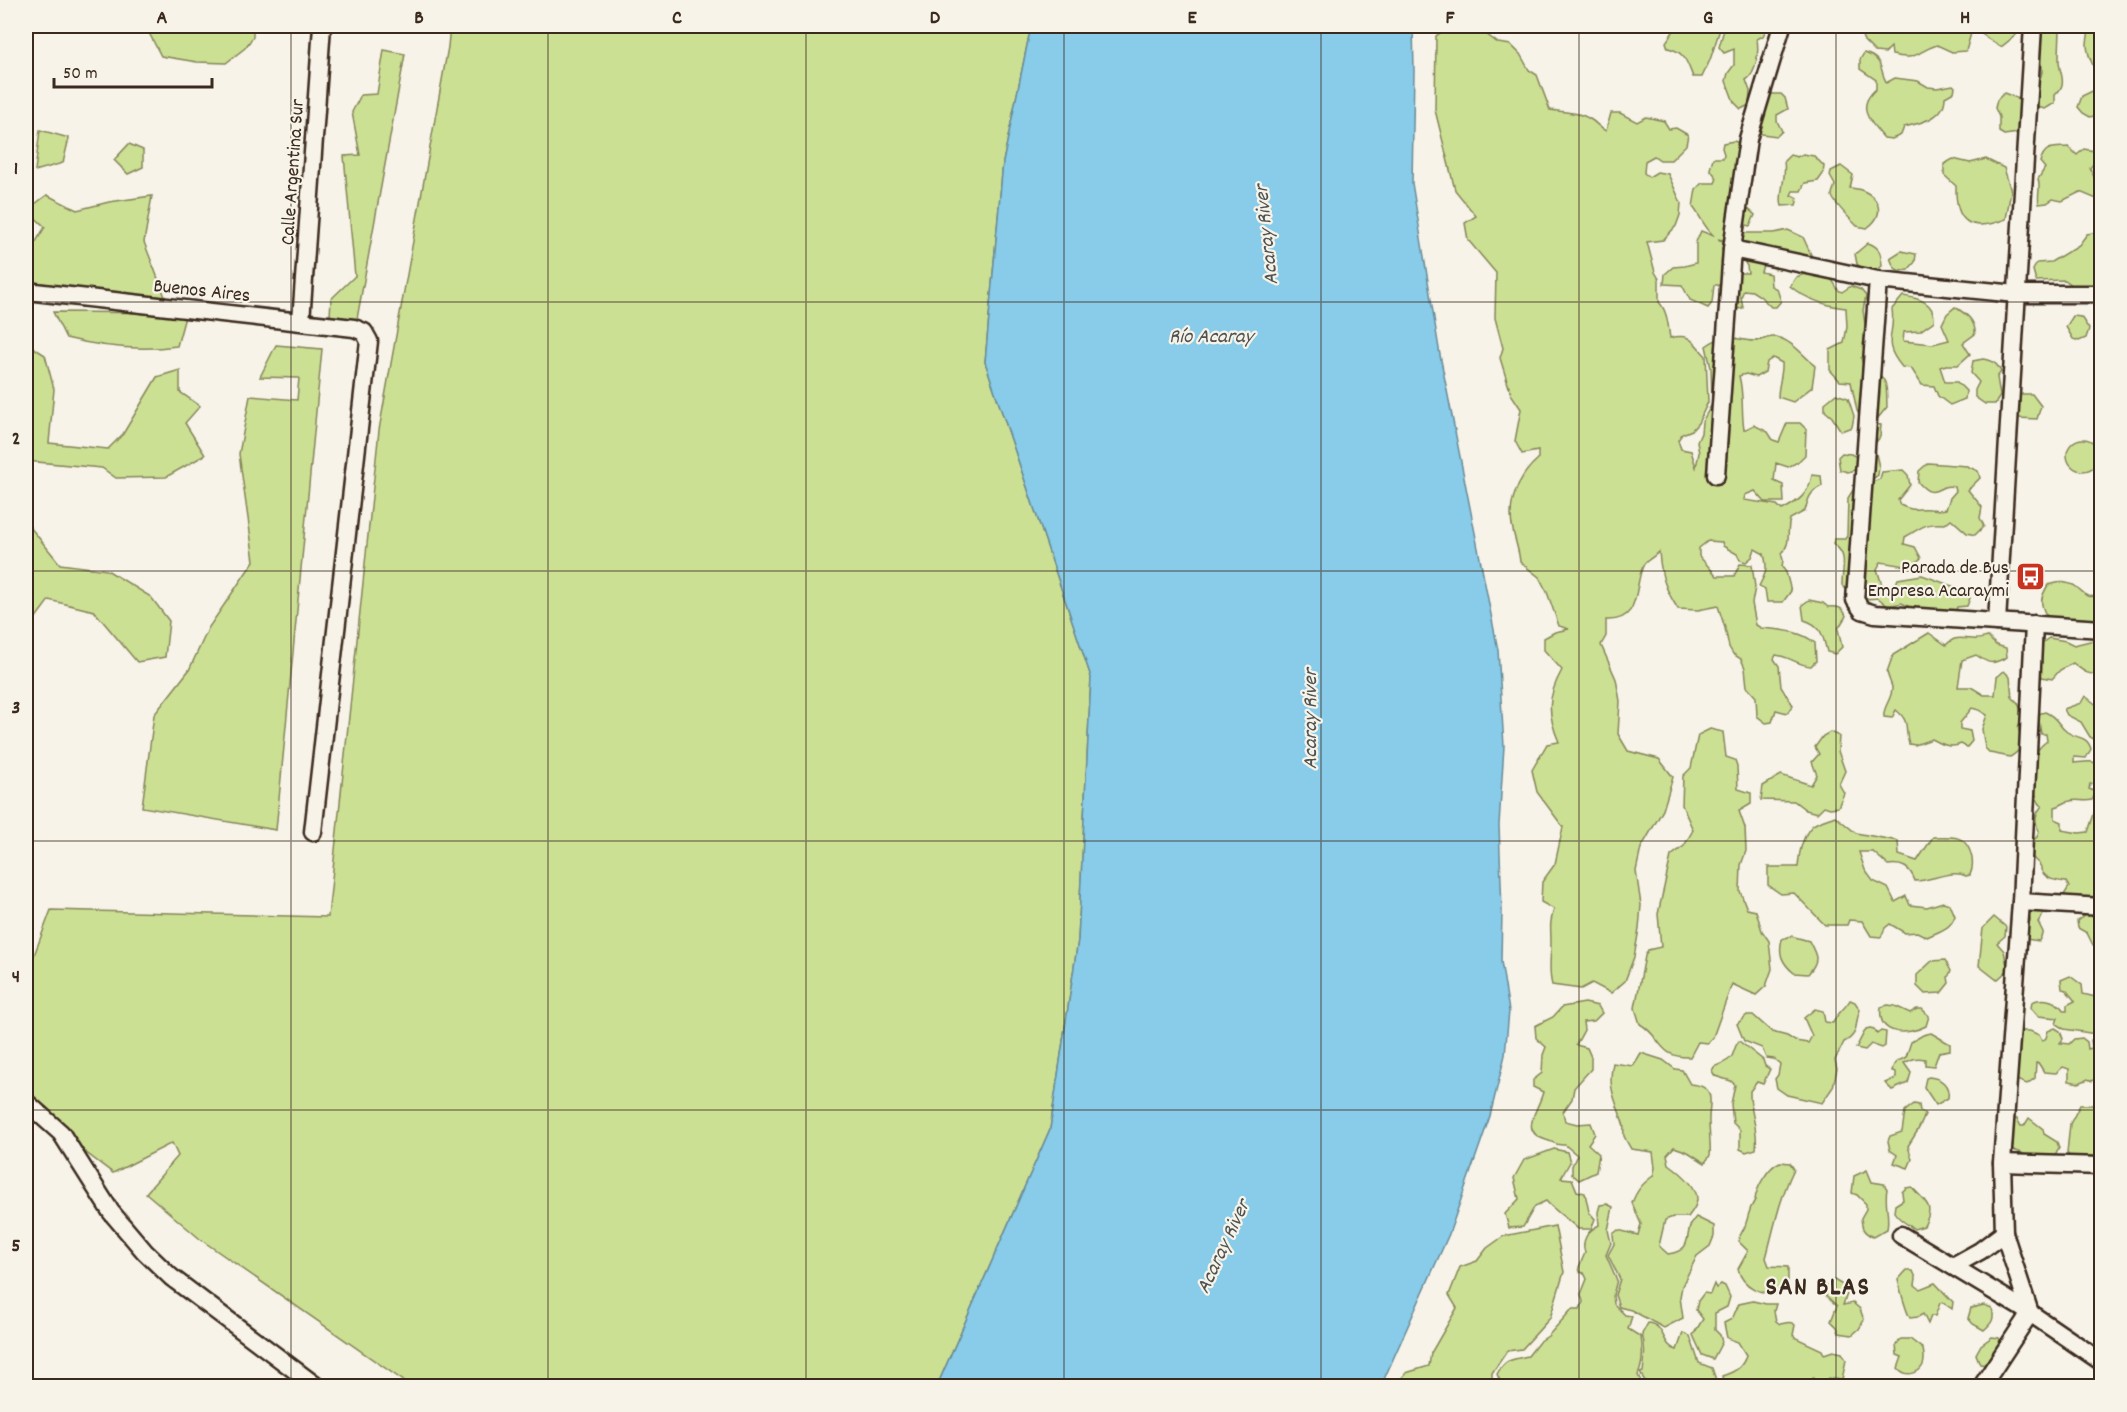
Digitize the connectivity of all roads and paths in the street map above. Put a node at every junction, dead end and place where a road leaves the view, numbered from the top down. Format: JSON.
{"nodes":[{"id":1,"x":322,"y":26,"type":"edge"},
{"id":2,"x":2033,"y":26,"type":"edge"},
{"id":3,"x":1781,"y":29,"type":"dead end"},
{"id":4,"x":1732,"y":249,"type":"junction"},
{"id":5,"x":1878,"y":280,"type":"junction"},
{"id":6,"x":26,"y":291,"type":"edge"},
{"id":7,"x":2016,"y":294,"type":"junction"},
{"id":8,"x":2102,"y":294,"type":"edge"},
{"id":9,"x":301,"y":321,"type":"junction"},
{"id":10,"x":1716,"y":475,"type":"dead end"},
{"id":11,"x":1997,"y":622,"type":"junction"},
{"id":12,"x":2034,"y":624,"type":"junction"},
{"id":13,"x":2102,"y":629,"type":"edge"},
{"id":14,"x":313,"y":832,"type":"dead end"},
{"id":15,"x":2021,"y":902,"type":"junction"},
{"id":16,"x":2102,"y":907,"type":"edge"},
{"id":17,"x":26,"y":1102,"type":"edge"},
{"id":18,"x":2002,"y":1163,"type":"junction"},
{"id":19,"x":2102,"y":1166,"type":"edge"},
{"id":20,"x":2004,"y":1233,"type":"junction"},
{"id":21,"x":1901,"y":1235,"type":"dead end"},
{"id":22,"x":1953,"y":1266,"type":"junction"},
{"id":23,"x":2030,"y":1312,"type":"junction"},
{"id":24,"x":2102,"y":1362,"type":"edge"},
{"id":25,"x":316,"y":1386,"type":"edge"},
{"id":26,"x":1982,"y":1386,"type":"edge"}],
"edges":[{"from":1,"to":9,"type":"street","name":"Calle Argentina Sur"},
{"from":2,"to":7,"type":"street"},
{"from":3,"to":4,"type":"street"},
{"from":4,"to":5,"type":"street"},
{"from":4,"to":10,"type":"street"},
{"from":5,"to":7,"type":"street"},
{"from":5,"to":11,"type":"street"},
{"from":6,"to":9,"type":"street","name":"Buenos Aires"},
{"from":7,"to":8,"type":"street"},
{"from":7,"to":11,"type":"street"},
{"from":9,"to":14,"type":"street","name":"Buenos Aires"},
{"from":11,"to":12,"type":"street"},
{"from":12,"to":13,"type":"street"},
{"from":12,"to":15,"type":"street"},
{"from":15,"to":16,"type":"street"},
{"from":15,"to":18,"type":"street"},
{"from":17,"to":25,"type":"street"},
{"from":18,"to":19,"type":"street"},
{"from":18,"to":20,"type":"street"},
{"from":20,"to":22,"type":"street"},
{"from":20,"to":23,"type":"street"},
{"from":21,"to":22,"type":"street"},
{"from":22,"to":23,"type":"street"},
{"from":23,"to":24,"type":"street"},
{"from":23,"to":26,"type":"street"}]}
